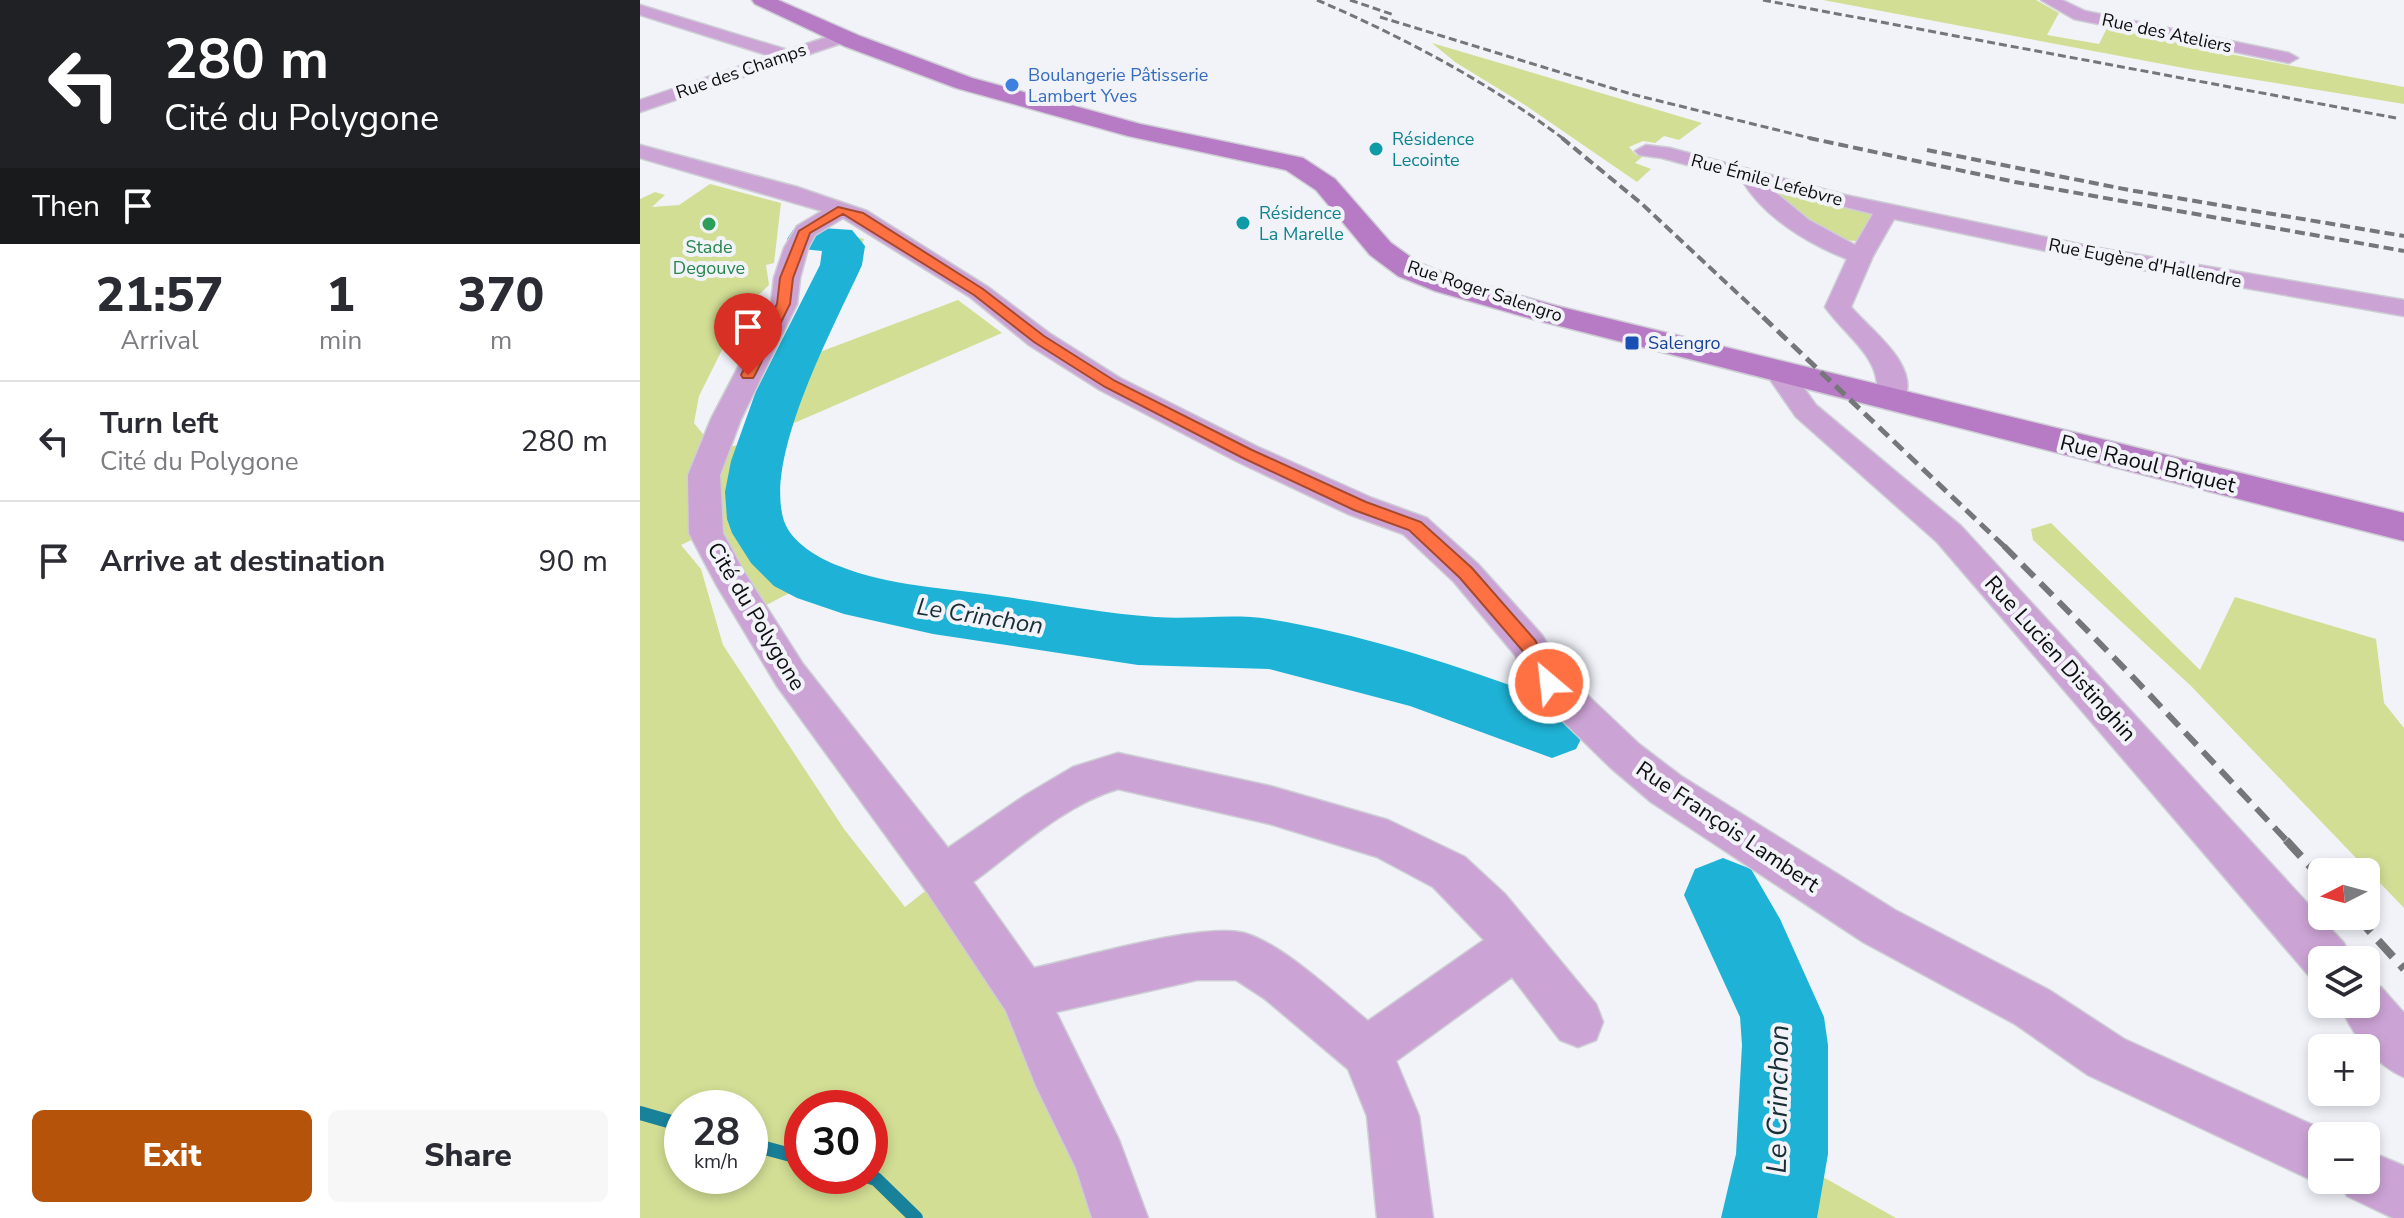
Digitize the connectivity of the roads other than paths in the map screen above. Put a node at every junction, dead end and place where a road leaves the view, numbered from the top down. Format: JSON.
{"nodes":[{"id":1,"x":762,"y":0,"type":"edge"},
{"id":2,"x":2049,"y":0,"type":"edge"},
{"id":3,"x":640,"y":10,"type":"edge"},
{"id":4,"x":833,"y":32,"type":"junction"},
{"id":5,"x":762,"y":46,"type":"junction"},
{"id":6,"x":787,"y":55,"type":"junction"},
{"id":7,"x":2289,"y":58,"type":"dead end"},
{"id":8,"x":640,"y":106,"type":"edge"},
{"id":9,"x":640,"y":151,"type":"edge"},
{"id":10,"x":1646,"y":151,"type":"dead end"},
{"id":11,"x":1750,"y":177,"type":"junction"},
{"id":12,"x":842,"y":209,"type":"junction"},
{"id":13,"x":1887,"y":211,"type":"junction"},
{"id":14,"x":1861,"y":256,"type":"junction"},
{"id":15,"x":2404,"y":308,"type":"edge"},
{"id":16,"x":1783,"y":371,"type":"junction"},
{"id":17,"x":1891,"y":399,"type":"junction"},
{"id":18,"x":2404,"y":527,"type":"edge"},
{"id":19,"x":943,"y":877,"type":"junction"},
{"id":20,"x":1516,"y":945,"type":"junction"},
{"id":21,"x":2315,"y":946,"type":"edge"},
{"id":22,"x":1024,"y":995,"type":"junction"},
{"id":23,"x":2376,"y":1018,"type":"edge"},
{"id":24,"x":1578,"y":1022,"type":"dead end"},
{"id":25,"x":1367,"y":1052,"type":"junction"},
{"id":26,"x":2404,"y":1052,"type":"edge"},
{"id":27,"x":2308,"y":1151,"type":"edge"},
{"id":28,"x":2380,"y":1184,"type":"edge"},
{"id":29,"x":2404,"y":1195,"type":"edge"},
{"id":30,"x":1120,"y":1218,"type":"edge"},
{"id":31,"x":1405,"y":1218,"type":"edge"}],
"edges":[{"from":1,"to":4,"type":"street","name":"Rue Roger Salengro"},
{"from":2,"to":7,"type":"street","name":"Rue des Ateliers"},
{"from":3,"to":5,"type":"street"},
{"from":4,"to":5,"type":"street","name":"Rue des Champs"},
{"from":4,"to":6,"type":"street","name":"Rue des Champs"},
{"from":4,"to":16,"type":"street","name":"Rue Roger Salengro"},
{"from":5,"to":6,"type":"street"},
{"from":6,"to":8,"type":"street","name":"Rue des Champs"},
{"from":9,"to":12,"type":"street","name":"Rue François Lambert"},
{"from":10,"to":11,"type":"street","name":"Rue Émile Lefebvre"},
{"from":11,"to":13,"type":"street","name":"Rue Émile Lefebvre"},
{"from":11,"to":14,"type":"street"},
{"from":12,"to":19,"type":"street","name":"Cité du Polygone"},
{"from":12,"to":27,"type":"street","name":"Rue François Lambert"},
{"from":13,"to":14,"type":"street"},
{"from":13,"to":15,"type":"street","name":"Rue Eugène d'Hallendre"},
{"from":14,"to":17,"type":"street"},
{"from":16,"to":17,"type":"street","name":"Rue Roger Salengro"},
{"from":16,"to":21,"type":"street","name":"Rue Lucien Distinghin"},
{"from":17,"to":18,"type":"street","name":"Rue Raoul Briquet"},
{"from":19,"to":20,"type":"street"},
{"from":19,"to":22,"type":"street","name":"Cité du Polygone"},
{"from":20,"to":24,"type":"street"},
{"from":20,"to":25,"type":"street"},
{"from":22,"to":25,"type":"street"},
{"from":22,"to":30,"type":"street","name":"Cité du Polygone"},
{"from":23,"to":26,"type":"street"},
{"from":25,"to":31,"type":"street"},
{"from":28,"to":29,"type":"street"}]}
